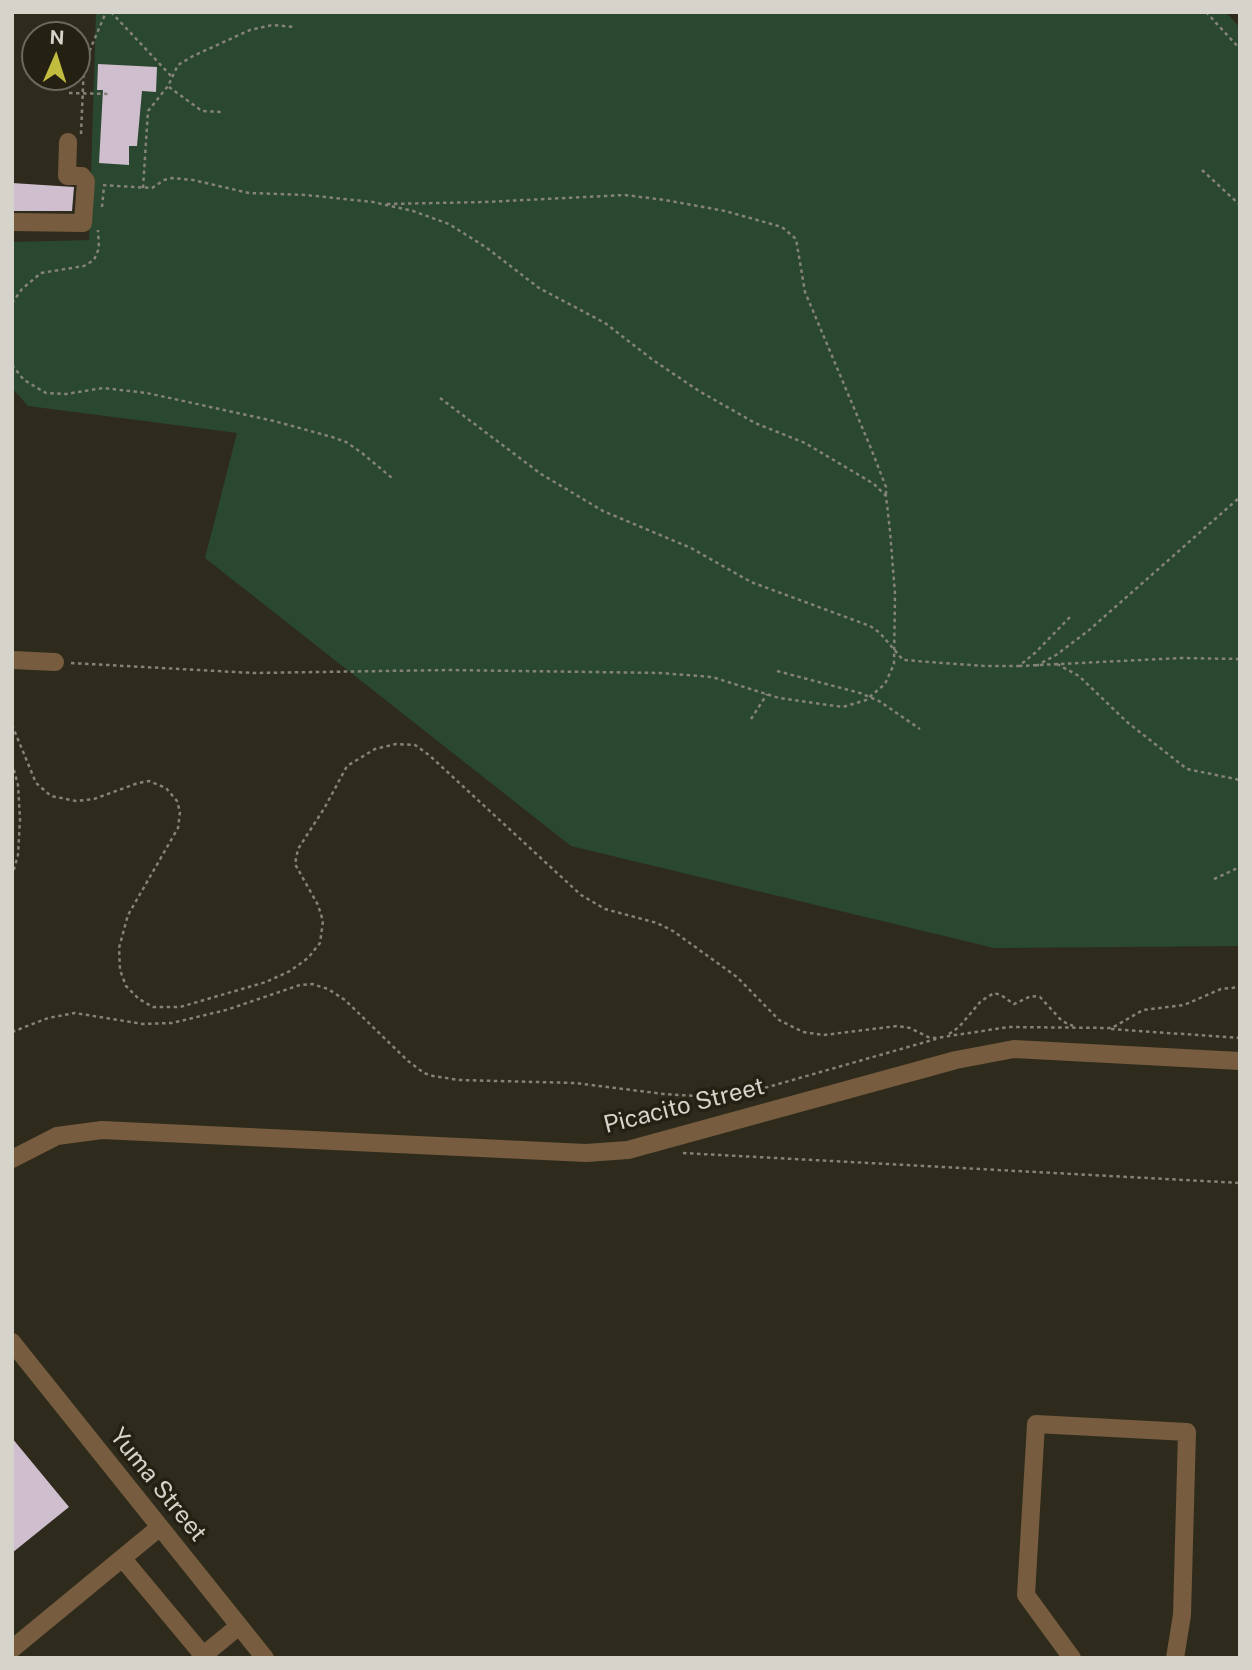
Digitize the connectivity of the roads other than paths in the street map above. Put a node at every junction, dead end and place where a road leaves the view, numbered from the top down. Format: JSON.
{"nodes":[{"id":1,"x":74,"y":141,"type":"road end"},
{"id":2,"x":12,"y":222,"type":"edge"},
{"id":3,"x":12,"y":660,"type":"edge"},
{"id":4,"x":55,"y":662,"type":"road end"},
{"id":5,"x":1240,"y":1061,"type":"edge"},
{"id":6,"x":12,"y":1159,"type":"edge"},
{"id":7,"x":12,"y":1342,"type":"edge"},
{"id":8,"x":160,"y":1527,"type":"junction"},
{"id":9,"x":123,"y":1559,"type":"junction"},
{"id":10,"x":239,"y":1626,"type":"junction"},
{"id":11,"x":12,"y":1649,"type":"edge"},
{"id":12,"x":201,"y":1656,"type":"edge"},
{"id":13,"x":265,"y":1658,"type":"edge"},
{"id":14,"x":1072,"y":1658,"type":"edge"},
{"id":15,"x":1175,"y":1658,"type":"edge"}],
"edges":[{"from":1,"to":2,"type":"street"},
{"from":3,"to":4,"type":"street"},
{"from":5,"to":6,"type":"street","name":"Picacito Street"},
{"from":7,"to":8,"type":"street","name":"Yuma Street"},
{"from":8,"to":9,"type":"street"},
{"from":8,"to":10,"type":"street","name":"Yuma Street"},
{"from":9,"to":11,"type":"street"},
{"from":9,"to":12,"type":"street"},
{"from":10,"to":12,"type":"street"},
{"from":10,"to":13,"type":"street","name":"Yuma Street"},
{"from":14,"to":15,"type":"street"}]}
